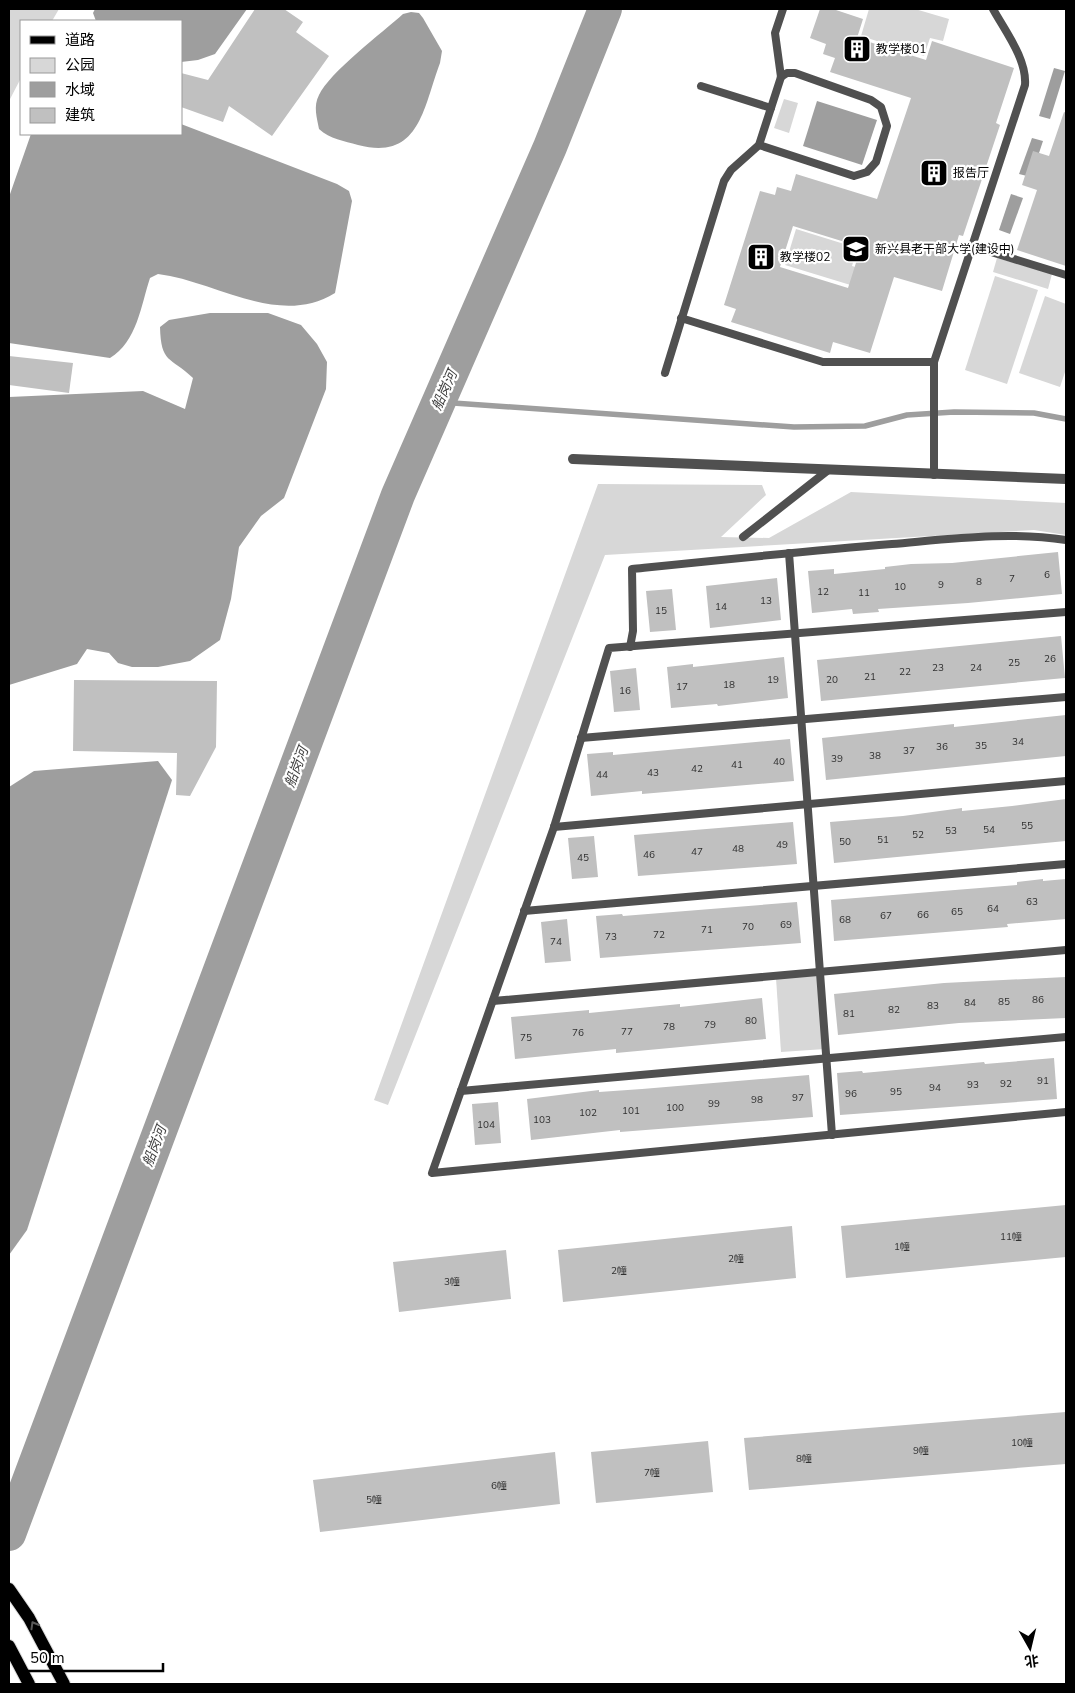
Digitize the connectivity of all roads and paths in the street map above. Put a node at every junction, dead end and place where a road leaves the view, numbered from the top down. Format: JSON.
{"nodes":[{"id":1,"x":783,"y":9,"type":"edge"},
{"id":2,"x":993,"y":9,"type":"edge"},
{"id":3,"x":781,"y":77,"type":"junction"},
{"id":4,"x":701,"y":86,"type":"dead end"},
{"id":5,"x":771,"y":108,"type":"junction"},
{"id":6,"x":759,"y":145,"type":"junction"},
{"id":7,"x":972,"y":246,"type":"junction"},
{"id":8,"x":1066,"y":275,"type":"edge"},
{"id":9,"x":681,"y":318,"type":"junction"},
{"id":10,"x":934,"y":362,"type":"junction"},
{"id":11,"x":664,"y":373,"type":"dead end"},
{"id":12,"x":573,"y":459,"type":"dead end"},
{"id":13,"x":827,"y":471,"type":"junction"},
{"id":14,"x":934,"y":475,"type":"junction"},
{"id":15,"x":1066,"y":479,"type":"edge"},
{"id":16,"x":743,"y":538,"type":"dead end"},
{"id":17,"x":1066,"y":540,"type":"edge"},
{"id":18,"x":788,"y":553,"type":"junction"},
{"id":19,"x":1066,"y":612,"type":"edge"},
{"id":20,"x":794,"y":634,"type":"junction"},
{"id":21,"x":630,"y":647,"type":"junction"},
{"id":22,"x":1066,"y":698,"type":"edge"},
{"id":23,"x":801,"y":720,"type":"junction"},
{"id":24,"x":581,"y":738,"type":"junction"},
{"id":25,"x":1066,"y":781,"type":"edge"},
{"id":26,"x":807,"y":804,"type":"junction"},
{"id":27,"x":554,"y":827,"type":"junction"},
{"id":28,"x":1066,"y":864,"type":"edge"},
{"id":29,"x":813,"y":886,"type":"junction"},
{"id":30,"x":524,"y":911,"type":"junction"},
{"id":31,"x":1066,"y":950,"type":"edge"},
{"id":32,"x":820,"y":972,"type":"junction"},
{"id":33,"x":493,"y":1001,"type":"junction"},
{"id":34,"x":1066,"y":1038,"type":"edge"},
{"id":35,"x":826,"y":1059,"type":"junction"},
{"id":36,"x":461,"y":1091,"type":"junction"},
{"id":37,"x":1066,"y":1112,"type":"edge"},
{"id":38,"x":832,"y":1135,"type":"junction"},
{"id":39,"x":9,"y":1588,"type":"edge"},
{"id":40,"x":9,"y":1646,"type":"edge"},
{"id":41,"x":29,"y":1684,"type":"edge"},
{"id":42,"x":64,"y":1684,"type":"edge"}],
"edges":[{"from":1,"to":3,"type":"lane"},
{"from":2,"to":7,"type":"lane"},
{"from":3,"to":5,"type":"lane"},
{"from":3,"to":6,"type":"lane"},
{"from":4,"to":5,"type":"lane"},
{"from":5,"to":6,"type":"lane"},
{"from":6,"to":9,"type":"lane"},
{"from":7,"to":8,"type":"lane"},
{"from":7,"to":10,"type":"lane"},
{"from":9,"to":10,"type":"lane"},
{"from":9,"to":11,"type":"lane"},
{"from":10,"to":14,"type":"lane"},
{"from":12,"to":13,"type":"street"},
{"from":13,"to":14,"type":"street"},
{"from":13,"to":16,"type":"lane"},
{"from":14,"to":15,"type":"street"},
{"from":17,"to":18,"type":"lane"},
{"from":18,"to":20,"type":"lane"},
{"from":18,"to":21,"type":"lane"},
{"from":19,"to":20,"type":"lane"},
{"from":20,"to":21,"type":"lane"},
{"from":20,"to":23,"type":"lane"},
{"from":21,"to":24,"type":"lane"},
{"from":22,"to":23,"type":"lane"},
{"from":23,"to":24,"type":"lane"},
{"from":23,"to":26,"type":"lane"},
{"from":24,"to":27,"type":"lane"},
{"from":25,"to":26,"type":"lane"},
{"from":26,"to":27,"type":"lane"},
{"from":26,"to":29,"type":"lane"},
{"from":27,"to":30,"type":"lane"},
{"from":28,"to":29,"type":"lane"},
{"from":29,"to":30,"type":"lane"},
{"from":29,"to":32,"type":"lane"},
{"from":30,"to":33,"type":"lane"},
{"from":31,"to":32,"type":"lane"},
{"from":32,"to":33,"type":"lane"},
{"from":32,"to":35,"type":"lane"},
{"from":33,"to":36,"type":"lane"},
{"from":34,"to":35,"type":"lane"},
{"from":35,"to":36,"type":"lane"},
{"from":35,"to":38,"type":"lane"},
{"from":36,"to":38,"type":"lane"},
{"from":37,"to":38,"type":"lane"},
{"from":42,"to":39,"type":"main road","one_way":true},
{"from":40,"to":41,"type":"main road"}]}
